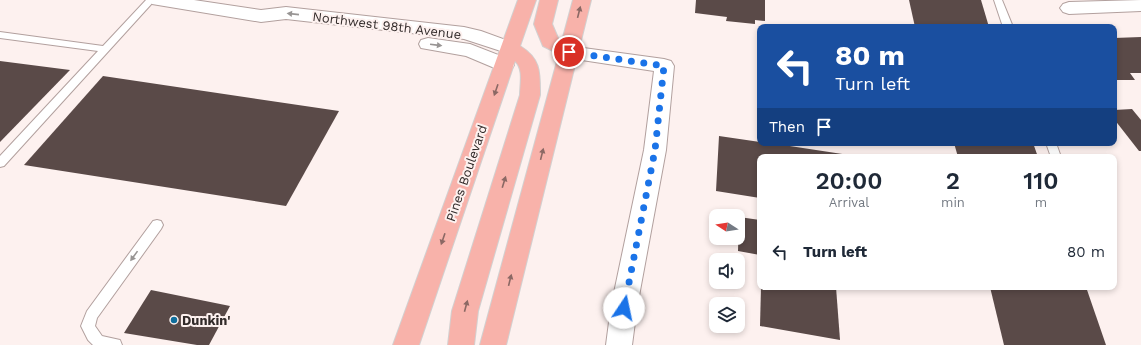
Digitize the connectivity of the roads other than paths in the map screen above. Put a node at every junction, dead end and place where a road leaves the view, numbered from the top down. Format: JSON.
{"nodes":[{"id":1,"x":152,"y":0,"type":"edge"},
{"id":2,"x":158,"y":0,"type":"edge"},
{"id":3,"x":527,"y":0,"type":"edge"},
{"id":4,"x":549,"y":0,"type":"edge"},
{"id":5,"x":582,"y":0,"type":"edge"},
{"id":6,"x":998,"y":0,"type":"edge"},
{"id":7,"x":1141,"y":5,"type":"edge"},
{"id":8,"x":1069,"y":8,"type":"dead end"},
{"id":9,"x":1007,"y":24,"type":"edge"},
{"id":10,"x":0,"y":35,"type":"edge"},
{"id":11,"x":105,"y":49,"type":"junction"},
{"id":12,"x":569,"y":52,"type":"junction"},
{"id":13,"x":507,"y":56,"type":"junction"},
{"id":14,"x":0,"y":163,"type":"edge"},
{"id":15,"x":157,"y":225,"type":"dead end"},
{"id":16,"x":115,"y":345,"type":"edge"},
{"id":17,"x":406,"y":345,"type":"edge"},
{"id":18,"x":461,"y":345,"type":"edge"},
{"id":19,"x":493,"y":345,"type":"edge"},
{"id":20,"x":619,"y":345,"type":"edge"}],
"edges":[{"from":1,"to":11,"type":"lane"},
{"from":2,"to":13,"type":"street","name":"Northwest 98th Avenue"},
{"from":3,"to":13,"type":"highway","name":"Pines Boulevard"},
{"from":4,"to":12,"type":"highway"},
{"from":12,"to":5,"type":"highway","one_way":true},
{"from":6,"to":9,"type":"lane"},
{"from":7,"to":8,"type":"street"},
{"from":10,"to":11,"type":"lane"},
{"from":11,"to":14,"type":"lane"},
{"from":19,"to":12,"type":"highway","one_way":true},
{"from":12,"to":20,"type":"street"},
{"from":13,"to":17,"type":"highway","name":"Pines Boulevard","one_way":true},
{"from":18,"to":13,"type":"highway","one_way":true},
{"from":15,"to":16,"type":"lane","one_way":true}]}
